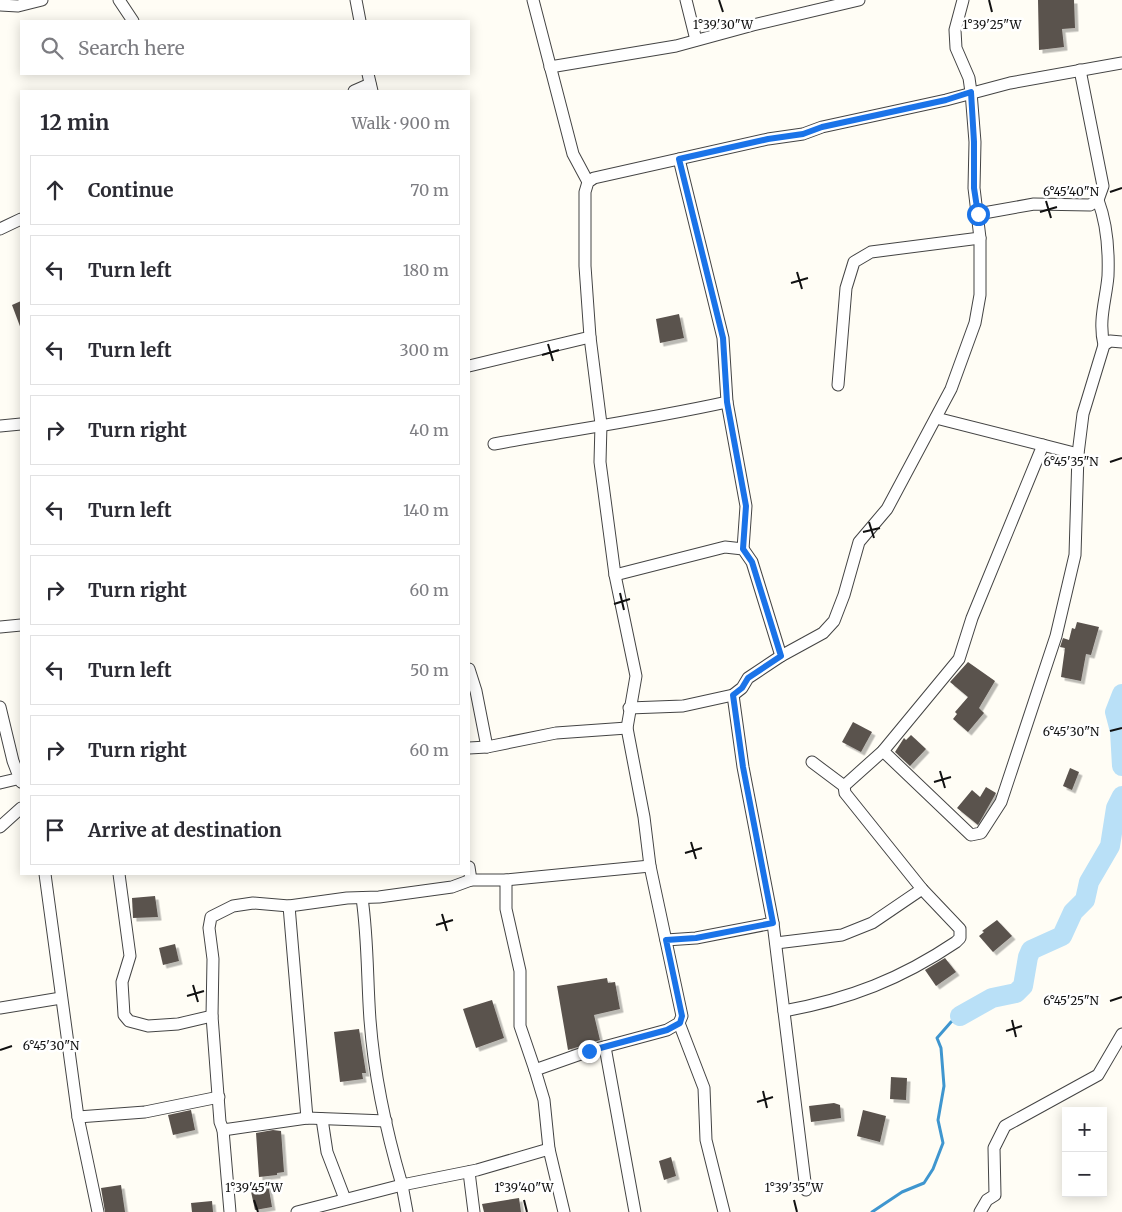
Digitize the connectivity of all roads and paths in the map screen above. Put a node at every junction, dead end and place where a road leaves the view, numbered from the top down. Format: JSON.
{"nodes":[{"id":1,"x":42,"y":0,"type":"edge"},
{"id":2,"x":119,"y":0,"type":"edge"},
{"id":3,"x":356,"y":0,"type":"edge"},
{"id":4,"x":533,"y":0,"type":"edge"},
{"id":5,"x":686,"y":0,"type":"edge"},
{"id":6,"x":859,"y":0,"type":"edge"},
{"id":7,"x":963,"y":0,"type":"edge"},
{"id":8,"x":0,"y":5,"type":"edge"},
{"id":9,"x":132,"y":20,"type":"edge"},
{"id":10,"x":360,"y":20,"type":"edge"},
{"id":11,"x":696,"y":40,"type":"junction"},
{"id":12,"x":1122,"y":63,"type":"edge"},
{"id":13,"x":550,"y":67,"type":"junction"},
{"id":14,"x":1080,"y":70,"type":"junction"},
{"id":15,"x":370,"y":83,"type":"edge"},
{"id":16,"x":356,"y":90,"type":"edge"},
{"id":17,"x":971,"y":92,"type":"junction"},
{"id":18,"x":679,"y":159,"type":"junction"},
{"id":19,"x":588,"y":182,"type":"junction"},
{"id":20,"x":1098,"y":200,"type":"junction"},
{"id":21,"x":978,"y":214,"type":"junction"},
{"id":22,"x":20,"y":219,"type":"edge"},
{"id":23,"x":0,"y":229,"type":"edge"},
{"id":24,"x":980,"y":238,"type":"junction"},
{"id":25,"x":590,"y":337,"type":"junction"},
{"id":26,"x":1122,"y":342,"type":"edge"},
{"id":27,"x":1104,"y":345,"type":"junction"},
{"id":28,"x":470,"y":366,"type":"edge"},
{"id":29,"x":838,"y":385,"type":"dead end"},
{"id":30,"x":727,"y":402,"type":"junction"},
{"id":31,"x":936,"y":418,"type":"junction"},
{"id":32,"x":20,"y":424,"type":"edge"},
{"id":33,"x":602,"y":424,"type":"junction"},
{"id":34,"x":0,"y":426,"type":"edge"},
{"id":35,"x":494,"y":444,"type":"dead end"},
{"id":36,"x":1043,"y":445,"type":"junction"},
{"id":37,"x":1078,"y":454,"type":"junction"},
{"id":38,"x":743,"y":549,"type":"junction"},
{"id":39,"x":615,"y":574,"type":"junction"},
{"id":40,"x":20,"y":625,"type":"edge"},
{"id":41,"x":0,"y":627,"type":"edge"},
{"id":42,"x":781,"y":656,"type":"junction"},
{"id":43,"x":470,"y":672,"type":"edge"},
{"id":44,"x":733,"y":695,"type":"junction"},
{"id":45,"x":0,"y":707,"type":"edge"},
{"id":46,"x":629,"y":708,"type":"junction"},
{"id":47,"x":627,"y":728,"type":"junction"},
{"id":48,"x":487,"y":747,"type":"junction"},
{"id":49,"x":470,"y":748,"type":"edge"},
{"id":50,"x":883,"y":751,"type":"junction"},
{"id":51,"x":812,"y":762,"type":"dead end"},
{"id":52,"x":20,"y":776,"type":"edge"},
{"id":53,"x":20,"y":779,"type":"edge"},
{"id":54,"x":0,"y":783,"type":"edge"},
{"id":55,"x":844,"y":786,"type":"junction"},
{"id":56,"x":20,"y":809,"type":"edge"},
{"id":57,"x":0,"y":826,"type":"edge"},
{"id":58,"x":650,"y":866,"type":"junction"},
{"id":59,"x":470,"y":873,"type":"edge"},
{"id":60,"x":45,"y":875,"type":"edge"},
{"id":61,"x":119,"y":875,"type":"edge"},
{"id":62,"x":471,"y":880,"type":"junction"},
{"id":63,"x":506,"y":880,"type":"junction"},
{"id":64,"x":922,"y":889,"type":"junction"},
{"id":65,"x":362,"y":898,"type":"junction"},
{"id":66,"x":289,"y":906,"type":"junction"},
{"id":67,"x":773,"y":923,"type":"junction"},
{"id":68,"x":666,"y":940,"type":"junction"},
{"id":69,"x":776,"y":943,"type":"junction"},
{"id":70,"x":61,"y":998,"type":"junction"},
{"id":71,"x":0,"y":1008,"type":"edge"},
{"id":72,"x":784,"y":1011,"type":"junction"},
{"id":73,"x":212,"y":1016,"type":"junction"},
{"id":74,"x":680,"y":1023,"type":"junction"},
{"id":75,"x":1122,"y":1034,"type":"edge"},
{"id":76,"x":605,"y":1047,"type":"junction"},
{"id":77,"x":535,"y":1070,"type":"junction"},
{"id":78,"x":219,"y":1097,"type":"junction"},
{"id":79,"x":78,"y":1117,"type":"junction"},
{"id":80,"x":307,"y":1118,"type":"junction"},
{"id":81,"x":322,"y":1120,"type":"junction"},
{"id":82,"x":386,"y":1121,"type":"junction"},
{"id":83,"x":223,"y":1130,"type":"junction"},
{"id":84,"x":549,"y":1149,"type":"junction"},
{"id":85,"x":469,"y":1172,"type":"junction"},
{"id":86,"x":402,"y":1185,"type":"junction"},
{"id":87,"x":806,"y":1190,"type":"dead end"},
{"id":88,"x":345,"y":1199,"type":"junction"},
{"id":89,"x":98,"y":1212,"type":"edge"},
{"id":90,"x":230,"y":1212,"type":"edge"},
{"id":91,"x":297,"y":1212,"type":"edge"},
{"id":92,"x":407,"y":1212,"type":"edge"},
{"id":93,"x":474,"y":1212,"type":"edge"},
{"id":94,"x":564,"y":1212,"type":"edge"},
{"id":95,"x":635,"y":1212,"type":"edge"},
{"id":96,"x":724,"y":1212,"type":"edge"},
{"id":97,"x":980,"y":1212,"type":"edge"}],
"edges":[{"from":1,"to":8,"type":"street"},
{"from":2,"to":9,"type":"street"},
{"from":3,"to":10,"type":"street"},
{"from":4,"to":13,"type":"street"},
{"from":5,"to":11,"type":"street"},
{"from":6,"to":11,"type":"street"},
{"from":7,"to":17,"type":"street"},
{"from":11,"to":13,"type":"street"},
{"from":12,"to":14,"type":"street"},
{"from":13,"to":19,"type":"street"},
{"from":14,"to":17,"type":"street"},
{"from":14,"to":20,"type":"street"},
{"from":15,"to":16,"type":"street"},
{"from":17,"to":18,"type":"street"},
{"from":17,"to":21,"type":"street"},
{"from":18,"to":19,"type":"street"},
{"from":18,"to":30,"type":"street"},
{"from":19,"to":25,"type":"street"},
{"from":20,"to":21,"type":"street"},
{"from":20,"to":27,"type":"street"},
{"from":21,"to":24,"type":"street"},
{"from":22,"to":23,"type":"street"},
{"from":24,"to":29,"type":"street"},
{"from":24,"to":31,"type":"street"},
{"from":25,"to":28,"type":"street"},
{"from":25,"to":33,"type":"street"},
{"from":26,"to":27,"type":"street"},
{"from":27,"to":37,"type":"street"},
{"from":30,"to":33,"type":"street"},
{"from":30,"to":38,"type":"street"},
{"from":31,"to":36,"type":"street"},
{"from":31,"to":42,"type":"street"},
{"from":32,"to":34,"type":"street"},
{"from":33,"to":35,"type":"street"},
{"from":33,"to":39,"type":"street"},
{"from":36,"to":37,"type":"street"},
{"from":36,"to":50,"type":"street"},
{"from":37,"to":50,"type":"street"},
{"from":38,"to":39,"type":"street"},
{"from":38,"to":42,"type":"street"},
{"from":39,"to":46,"type":"street"},
{"from":40,"to":41,"type":"street"},
{"from":42,"to":44,"type":"street"},
{"from":43,"to":48,"type":"street"},
{"from":44,"to":46,"type":"street"},
{"from":44,"to":67,"type":"street"},
{"from":45,"to":52,"type":"street"},
{"from":46,"to":47,"type":"street"},
{"from":47,"to":48,"type":"street"},
{"from":47,"to":58,"type":"street"},
{"from":48,"to":49,"type":"street"},
{"from":50,"to":55,"type":"street"},
{"from":51,"to":55,"type":"street"},
{"from":53,"to":54,"type":"street"},
{"from":55,"to":64,"type":"street"},
{"from":56,"to":57,"type":"street"},
{"from":58,"to":63,"type":"street"},
{"from":58,"to":68,"type":"street"},
{"from":59,"to":62,"type":"street"},
{"from":60,"to":70,"type":"street"},
{"from":61,"to":73,"type":"street"},
{"from":62,"to":63,"type":"street"},
{"from":62,"to":65,"type":"street"},
{"from":63,"to":77,"type":"street"},
{"from":64,"to":69,"type":"street"},
{"from":64,"to":72,"type":"street"},
{"from":65,"to":66,"type":"street"},
{"from":65,"to":82,"type":"street"},
{"from":66,"to":73,"type":"street"},
{"from":66,"to":80,"type":"street"},
{"from":67,"to":68,"type":"street"},
{"from":67,"to":69,"type":"street"},
{"from":68,"to":74,"type":"street"},
{"from":69,"to":72,"type":"street"},
{"from":70,"to":71,"type":"street"},
{"from":70,"to":79,"type":"street"},
{"from":72,"to":87,"type":"street"},
{"from":73,"to":78,"type":"street"},
{"from":74,"to":76,"type":"street"},
{"from":74,"to":96,"type":"street"},
{"from":75,"to":97,"type":"street"},
{"from":76,"to":77,"type":"street"},
{"from":76,"to":95,"type":"street"},
{"from":77,"to":84,"type":"street"},
{"from":78,"to":79,"type":"street"},
{"from":78,"to":83,"type":"street"},
{"from":79,"to":89,"type":"street"},
{"from":80,"to":81,"type":"street"},
{"from":80,"to":83,"type":"street"},
{"from":81,"to":82,"type":"street"},
{"from":81,"to":88,"type":"street"},
{"from":82,"to":86,"type":"street"},
{"from":83,"to":90,"type":"street"},
{"from":84,"to":85,"type":"street"},
{"from":84,"to":94,"type":"street"},
{"from":85,"to":86,"type":"street"},
{"from":85,"to":93,"type":"street"},
{"from":86,"to":88,"type":"street"},
{"from":86,"to":92,"type":"street"},
{"from":88,"to":91,"type":"street"}]}
